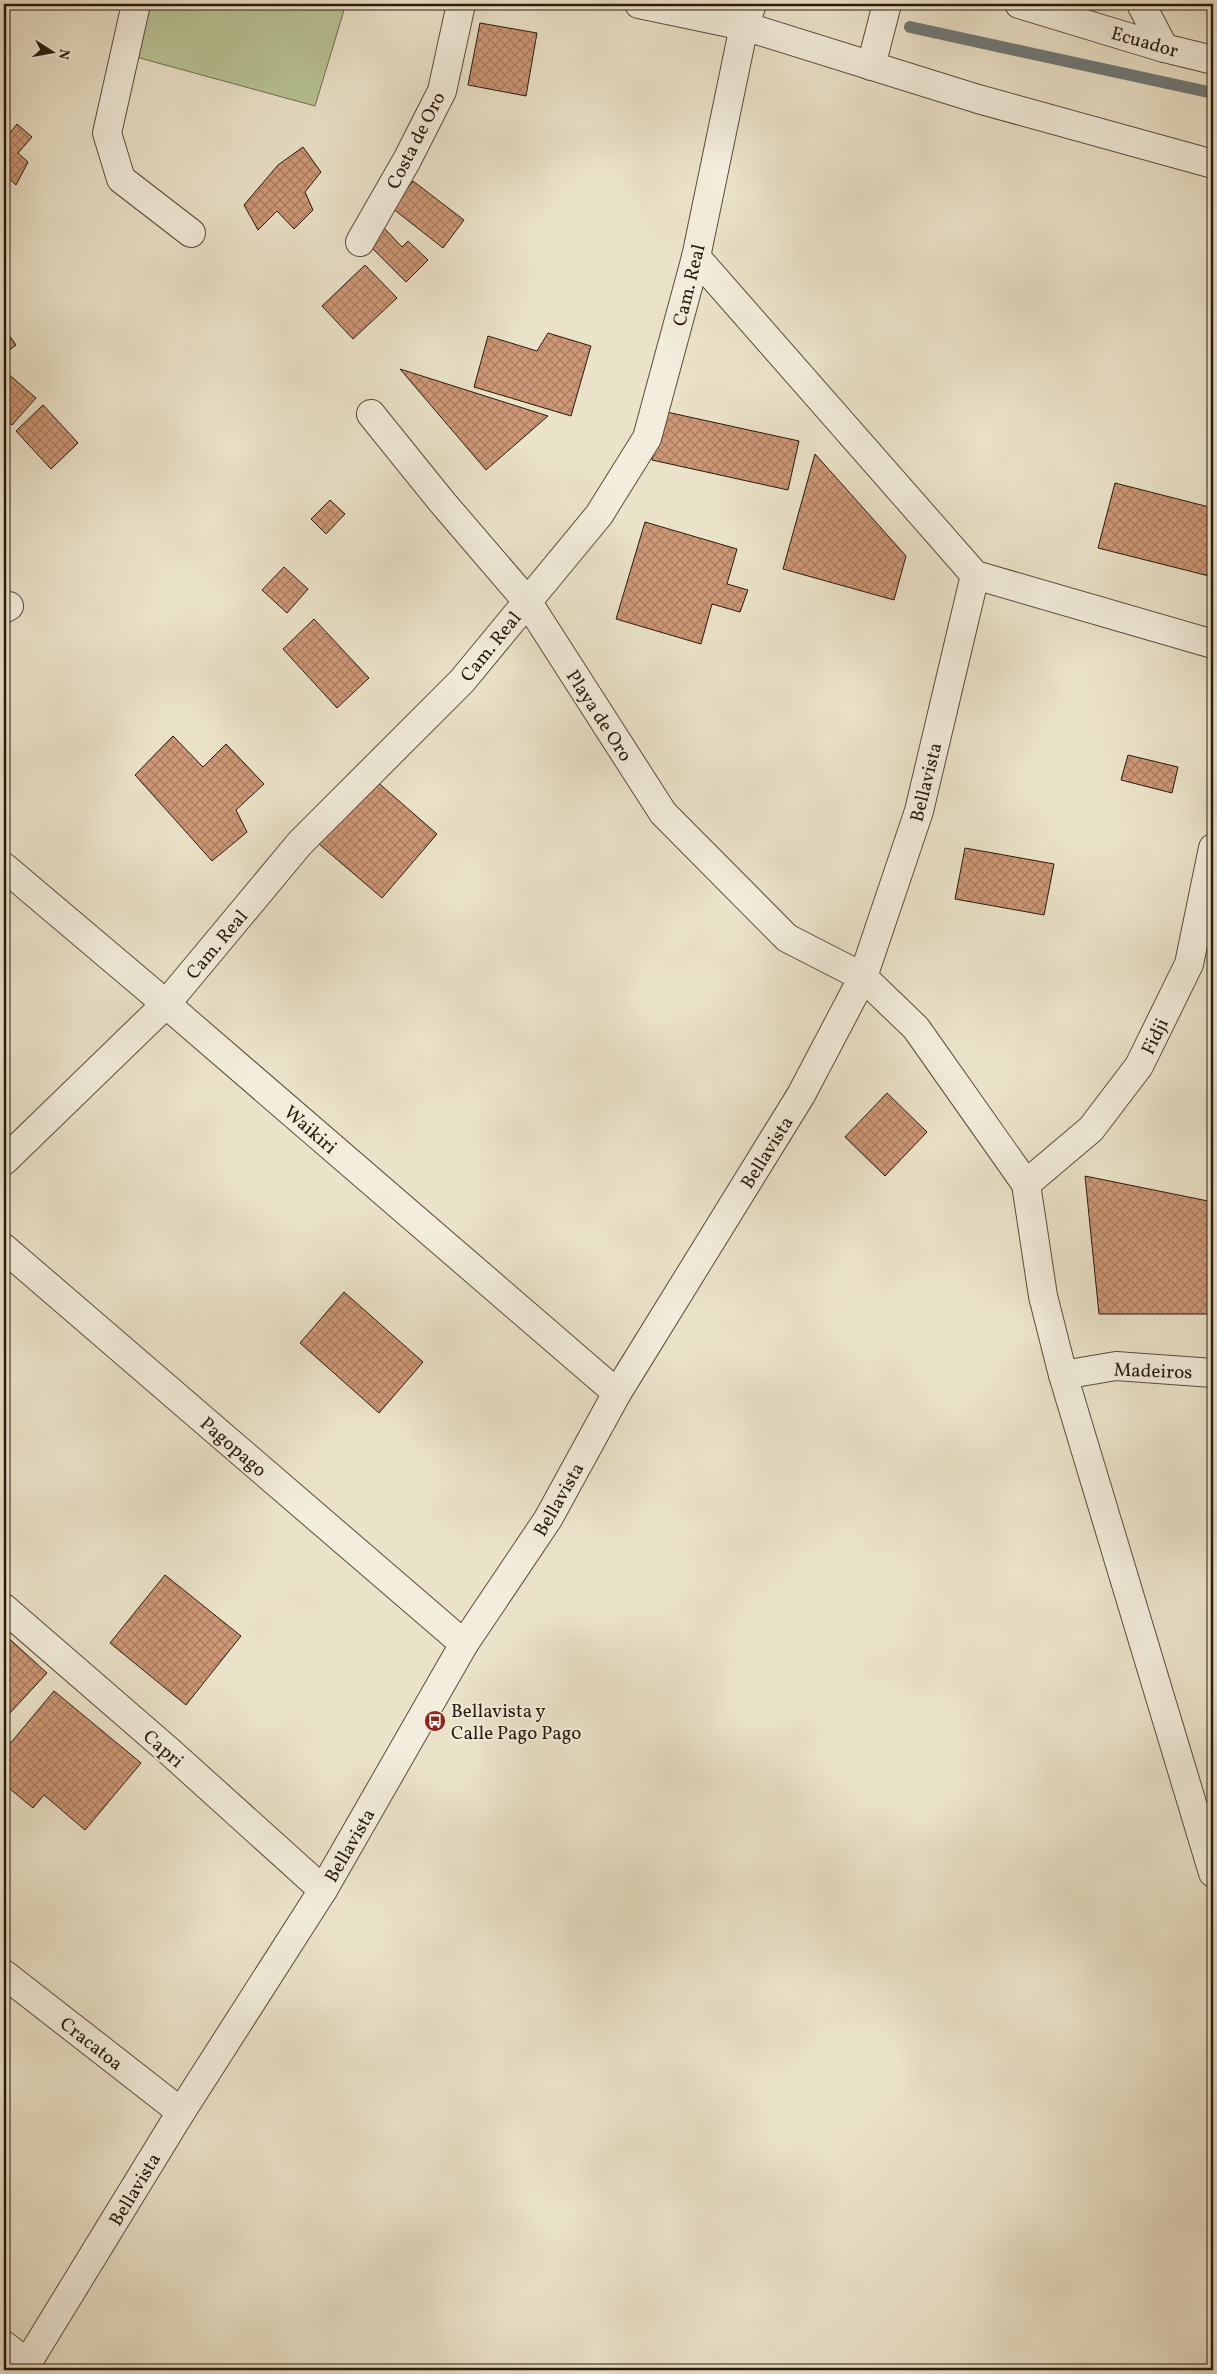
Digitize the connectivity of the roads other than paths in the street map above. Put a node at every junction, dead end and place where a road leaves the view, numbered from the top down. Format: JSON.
{"nodes":[{"id":1,"x":136,"y":4,"type":"edge"},
{"id":2,"x":461,"y":4,"type":"edge"},
{"id":3,"x":639,"y":4,"type":"edge"},
{"id":4,"x":887,"y":4,"type":"edge"},
{"id":5,"x":1019,"y":4,"type":"edge"},
{"id":6,"x":1140,"y":4,"type":"edge"},
{"id":7,"x":748,"y":15,"type":"edge"},
{"id":8,"x":1164,"y":48,"type":"junction"},
{"id":9,"x":1213,"y":60,"type":"edge"},
{"id":10,"x":871,"y":66,"type":"junction"},
{"id":11,"x":1213,"y":164,"type":"edge"},
{"id":12,"x":191,"y":234,"type":"dead end"},
{"id":13,"x":360,"y":242,"type":"dead end"},
{"id":14,"x":696,"y":257,"type":"junction"},
{"id":15,"x":371,"y":414,"type":"dead end"},
{"id":16,"x":975,"y":575,"type":"junction"},
{"id":17,"x":527,"y":601,"type":"junction"},
{"id":18,"x":1213,"y":644,"type":"edge"},
{"id":19,"x":1213,"y":848,"type":"edge"},
{"id":20,"x":4,"y":867,"type":"edge"},
{"id":21,"x":863,"y":977,"type":"junction"},
{"id":22,"x":166,"y":1004,"type":"junction"},
{"id":23,"x":4,"y":1161,"type":"edge"},
{"id":24,"x":1026,"y":1184,"type":"junction"},
{"id":25,"x":4,"y":1248,"type":"edge"},
{"id":26,"x":1213,"y":1373,"type":"edge"},
{"id":27,"x":1063,"y":1374,"type":"junction"},
{"id":28,"x":617,"y":1393,"type":"junction"},
{"id":29,"x":4,"y":1608,"type":"edge"},
{"id":30,"x":464,"y":1644,"type":"junction"},
{"id":31,"x":1213,"y":1873,"type":"edge"},
{"id":32,"x":323,"y":1890,"type":"junction"},
{"id":33,"x":4,"y":1974,"type":"edge"},
{"id":34,"x":181,"y":2112,"type":"junction"},
{"id":35,"x":4,"y":2345,"type":"edge"},
{"id":36,"x":25,"y":2367,"type":"edge"}],
"edges":[{"from":1,"to":12,"type":"street"},
{"from":2,"to":13,"type":"street","name":"Costa de Oro"},
{"from":3,"to":7,"type":"street"},
{"from":4,"to":10,"type":"street"},
{"from":5,"to":8,"type":"street","name":"Ecuador"},
{"from":6,"to":8,"type":"street"},
{"from":7,"to":10,"type":"street"},
{"from":7,"to":14,"type":"street","name":"Cam. Real"},
{"from":8,"to":9,"type":"street","name":"Ecuador"},
{"from":10,"to":11,"type":"street"},
{"from":14,"to":16,"type":"street"},
{"from":14,"to":17,"type":"street","name":"Cam. Real"},
{"from":15,"to":17,"type":"street","name":"Playa de Oro"},
{"from":16,"to":18,"type":"street"},
{"from":16,"to":21,"type":"street","name":"Bellavista"},
{"from":17,"to":21,"type":"street","name":"Playa de Oro"},
{"from":17,"to":22,"type":"street","name":"Cam. Real"},
{"from":19,"to":24,"type":"street","name":"Fidji"},
{"from":20,"to":22,"type":"street","name":"Waikiri"},
{"from":21,"to":24,"type":"street","name":"Playa de Oro"},
{"from":21,"to":28,"type":"street","name":"Bellavista"},
{"from":22,"to":23,"type":"street","name":"Cam. Real"},
{"from":22,"to":28,"type":"street","name":"Waikiri"},
{"from":24,"to":27,"type":"street"},
{"from":25,"to":30,"type":"street","name":"Pagopago"},
{"from":26,"to":27,"type":"street","name":"Madeiros"},
{"from":27,"to":31,"type":"street"},
{"from":28,"to":30,"type":"street","name":"Bellavista"},
{"from":29,"to":32,"type":"street","name":"Capri"},
{"from":30,"to":32,"type":"street","name":"Bellavista"},
{"from":32,"to":34,"type":"street","name":"Bellavista"},
{"from":33,"to":34,"type":"street","name":"Cracatoa"},
{"from":34,"to":36,"type":"street","name":"Bellavista"},
{"from":35,"to":36,"type":"street"}]}
